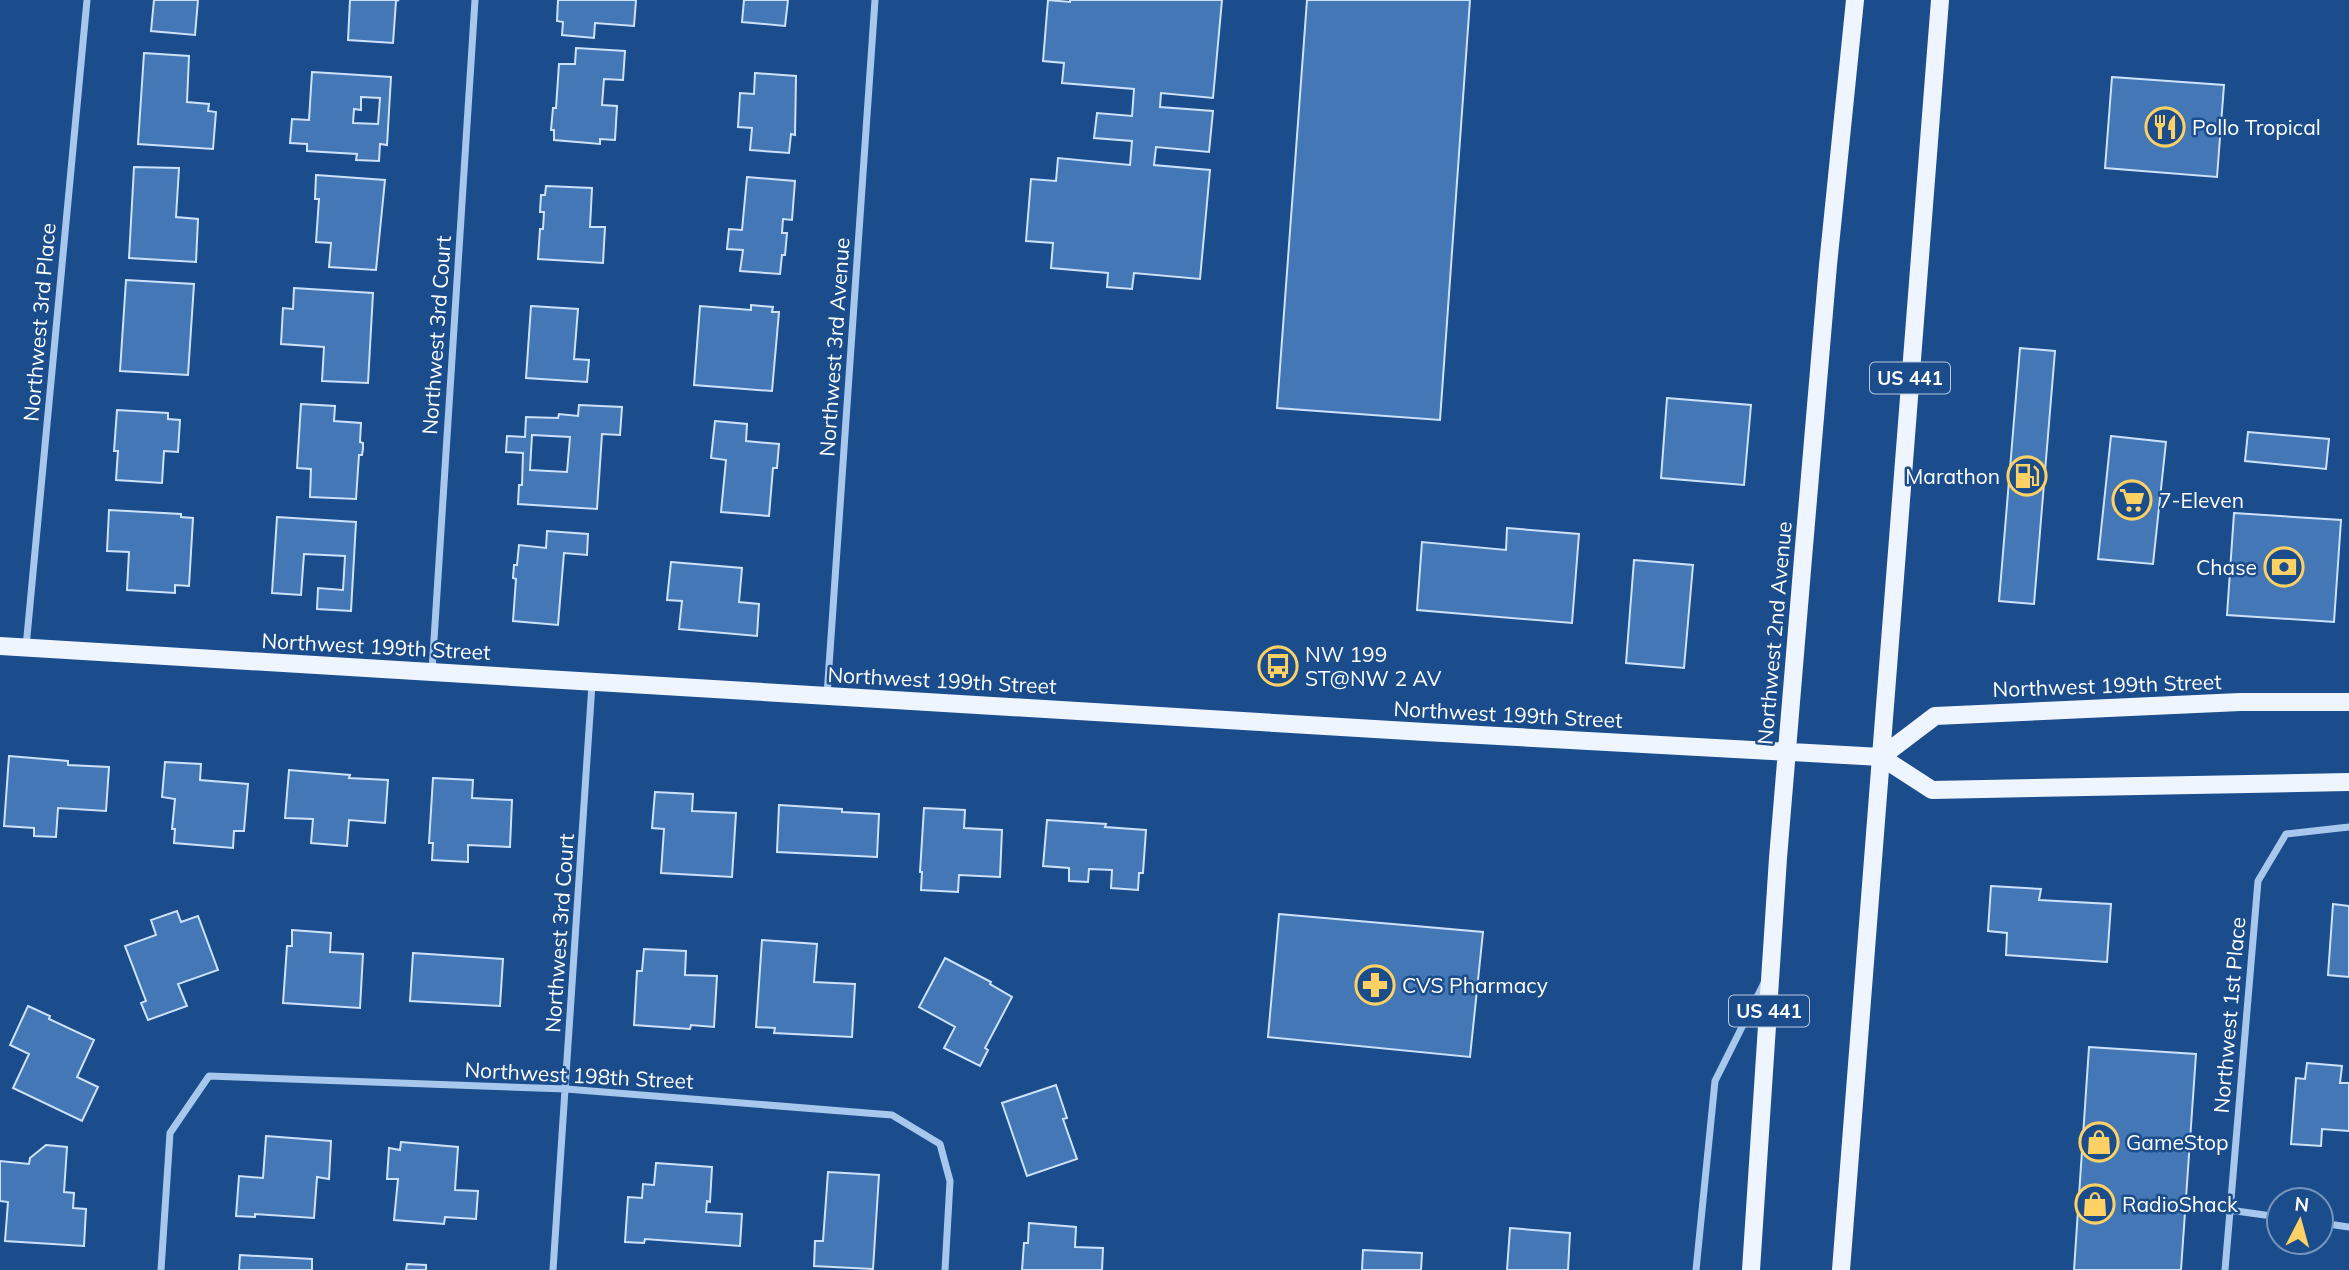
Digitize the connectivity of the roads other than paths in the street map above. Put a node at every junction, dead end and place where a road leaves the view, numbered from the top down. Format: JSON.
{"nodes":[{"id":1,"x":87,"y":0,"type":"edge"},
{"id":2,"x":475,"y":0,"type":"edge"},
{"id":3,"x":875,"y":0,"type":"edge"},
{"id":4,"x":1855,"y":0,"type":"edge"},
{"id":5,"x":1940,"y":0,"type":"edge"},
{"id":6,"x":0,"y":646,"type":"edge"},
{"id":7,"x":26,"y":648,"type":"junction"},
{"id":8,"x":432,"y":672,"type":"junction"},
{"id":9,"x":592,"y":682,"type":"junction"},
{"id":10,"x":827,"y":696,"type":"junction"},
{"id":11,"x":2349,"y":702,"type":"edge"},
{"id":12,"x":1787,"y":752,"type":"junction"},
{"id":13,"x":1881,"y":757,"type":"junction"},
{"id":14,"x":2349,"y":782,"type":"edge"},
{"id":15,"x":2349,"y":827,"type":"edge"},
{"id":16,"x":1773,"y":965,"type":"junction"},
{"id":17,"x":566,"y":1088,"type":"junction"},
{"id":18,"x":2229,"y":1210,"type":"junction"},
{"id":19,"x":2265,"y":1215,"type":"edge"},
{"id":20,"x":161,"y":1270,"type":"edge"},
{"id":21,"x":553,"y":1270,"type":"edge"},
{"id":22,"x":944,"y":1270,"type":"edge"},
{"id":23,"x":1696,"y":1270,"type":"edge"},
{"id":24,"x":1751,"y":1270,"type":"edge"},
{"id":25,"x":1841,"y":1270,"type":"edge"},
{"id":26,"x":2225,"y":1270,"type":"edge"}],
"edges":[{"from":1,"to":7,"type":"street","name":"Northwest 3rd Place"},
{"from":2,"to":8,"type":"street","name":"Northwest 3rd Court"},
{"from":3,"to":10,"type":"street","name":"Northwest 3rd Avenue"},
{"from":4,"to":12,"type":"main road","name":"Northwest 2nd Avenue","number":"US 441"},
{"from":5,"to":13,"type":"main road","number":"US 441"},
{"from":6,"to":7,"type":"main road","name":"Northwest 199th Street"},
{"from":7,"to":8,"type":"main road","name":"Northwest 199th Street"},
{"from":8,"to":9,"type":"main road","name":"Northwest 199th Street"},
{"from":9,"to":10,"type":"main road","name":"Northwest 199th Street"},
{"from":9,"to":17,"type":"street","name":"Northwest 3rd Court"},
{"from":10,"to":12,"type":"main road","name":"Northwest 199th Street"},
{"from":11,"to":13,"type":"main road","name":"Northwest 199th Street"},
{"from":12,"to":13,"type":"main road","name":"Northwest 199th Street"},
{"from":12,"to":16,"type":"main road","name":"Northwest 2nd Avenue","number":"US 441"},
{"from":13,"to":14,"type":"main road"},
{"from":13,"to":25,"type":"main road","number":"US 441"},
{"from":15,"to":18,"type":"street","name":"Northwest 1st Place"},
{"from":16,"to":23,"type":"street"},
{"from":16,"to":24,"type":"main road","name":"Northwest 2nd Avenue","number":"US 441"},
{"from":17,"to":20,"type":"street","name":"Northwest 198th Street"},
{"from":17,"to":21,"type":"street","name":"Northwest 3rd Court"},
{"from":17,"to":22,"type":"street","name":"Northwest 198th Street"},
{"from":18,"to":19,"type":"street"},
{"from":18,"to":26,"type":"street","name":"Northwest 1st Place"}]}
